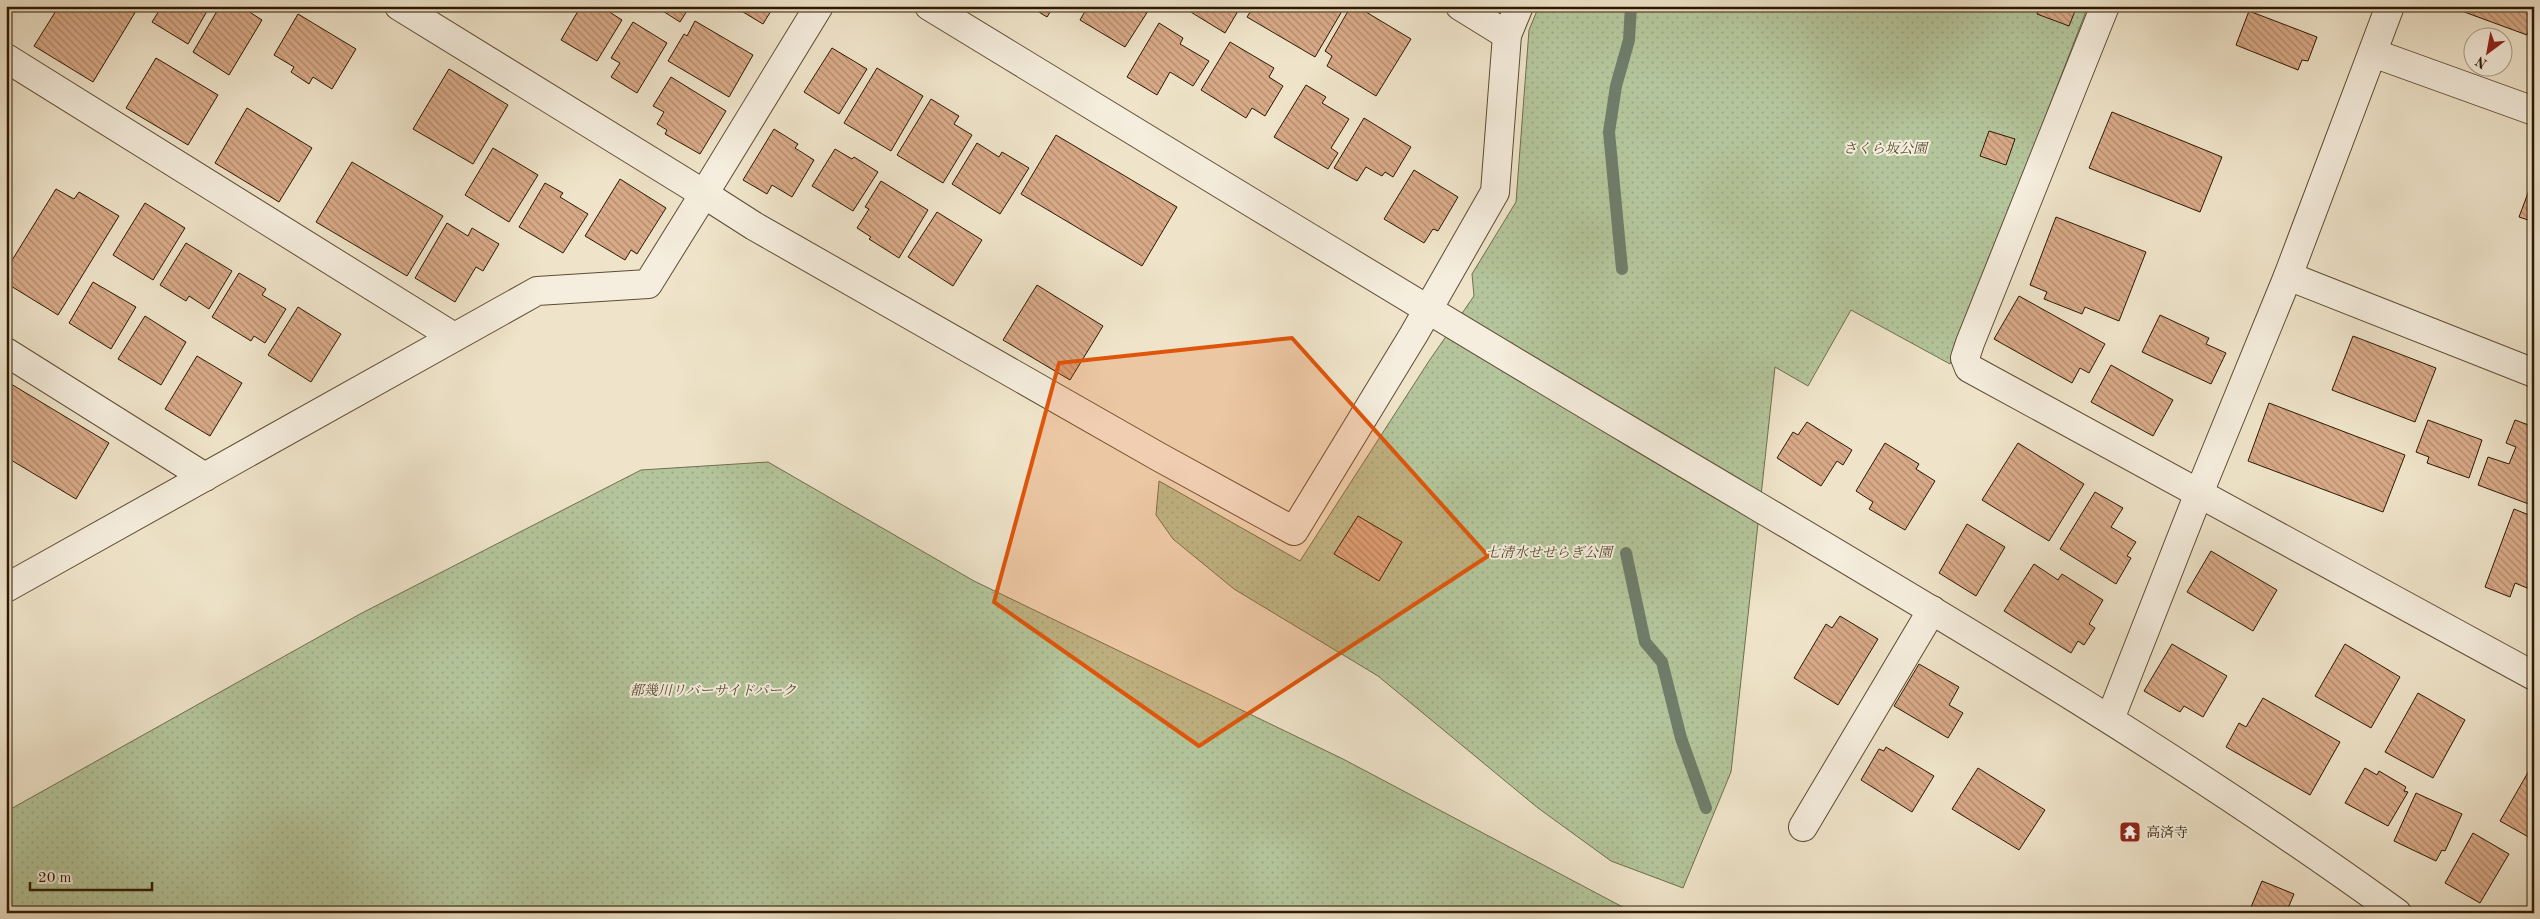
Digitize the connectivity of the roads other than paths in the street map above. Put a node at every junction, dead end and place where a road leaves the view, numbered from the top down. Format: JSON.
{"nodes":[{"id":1,"x":399,"y":6,"type":"edge"},
{"id":2,"x":819,"y":6,"type":"edge"},
{"id":3,"x":929,"y":6,"type":"edge"},
{"id":4,"x":1460,"y":6,"type":"edge"},
{"id":5,"x":1519,"y":6,"type":"edge"},
{"id":6,"x":2105,"y":6,"type":"edge"},
{"id":7,"x":2390,"y":6,"type":"edge"},
{"id":8,"x":1507,"y":35,"type":"junction"},
{"id":9,"x":2372,"y":53,"type":"junction"},
{"id":10,"x":6,"y":58,"type":"edge"},
{"id":11,"x":2534,"y":110,"type":"edge"},
{"id":12,"x":704,"y":194,"type":"junction"},
{"id":13,"x":2288,"y":276,"type":"junction"},
{"id":14,"x":1428,"y":309,"type":"junction"},
{"id":15,"x":454,"y":337,"type":"junction"},
{"id":16,"x":6,"y":352,"type":"edge"},
{"id":17,"x":2534,"y":373,"type":"edge"},
{"id":18,"x":205,"y":477,"type":"junction"},
{"id":19,"x":2199,"y":493,"type":"junction"},
{"id":20,"x":6,"y":588,"type":"edge"},
{"id":21,"x":1932,"y":610,"type":"junction"},
{"id":22,"x":2534,"y":676,"type":"edge"},
{"id":23,"x":2110,"y":719,"type":"junction"},
{"id":24,"x":1803,"y":827,"type":"dead end"},
{"id":25,"x":2397,"y":913,"type":"edge"}],
"edges":[{"from":1,"to":12,"type":"street"},
{"from":2,"to":12,"type":"street"},
{"from":3,"to":14,"type":"street"},
{"from":4,"to":8,"type":"street"},
{"from":5,"to":8,"type":"street"},
{"from":6,"to":19,"type":"street"},
{"from":7,"to":9,"type":"street"},
{"from":8,"to":14,"type":"street"},
{"from":9,"to":11,"type":"street"},
{"from":9,"to":13,"type":"street"},
{"from":10,"to":15,"type":"street"},
{"from":12,"to":14,"type":"street"},
{"from":12,"to":15,"type":"street"},
{"from":13,"to":17,"type":"street"},
{"from":13,"to":19,"type":"street"},
{"from":14,"to":21,"type":"street"},
{"from":15,"to":18,"type":"street"},
{"from":16,"to":18,"type":"street"},
{"from":18,"to":20,"type":"street"},
{"from":19,"to":22,"type":"street"},
{"from":19,"to":23,"type":"street"},
{"from":21,"to":23,"type":"street"},
{"from":21,"to":24,"type":"street"},
{"from":23,"to":25,"type":"street"}]}
